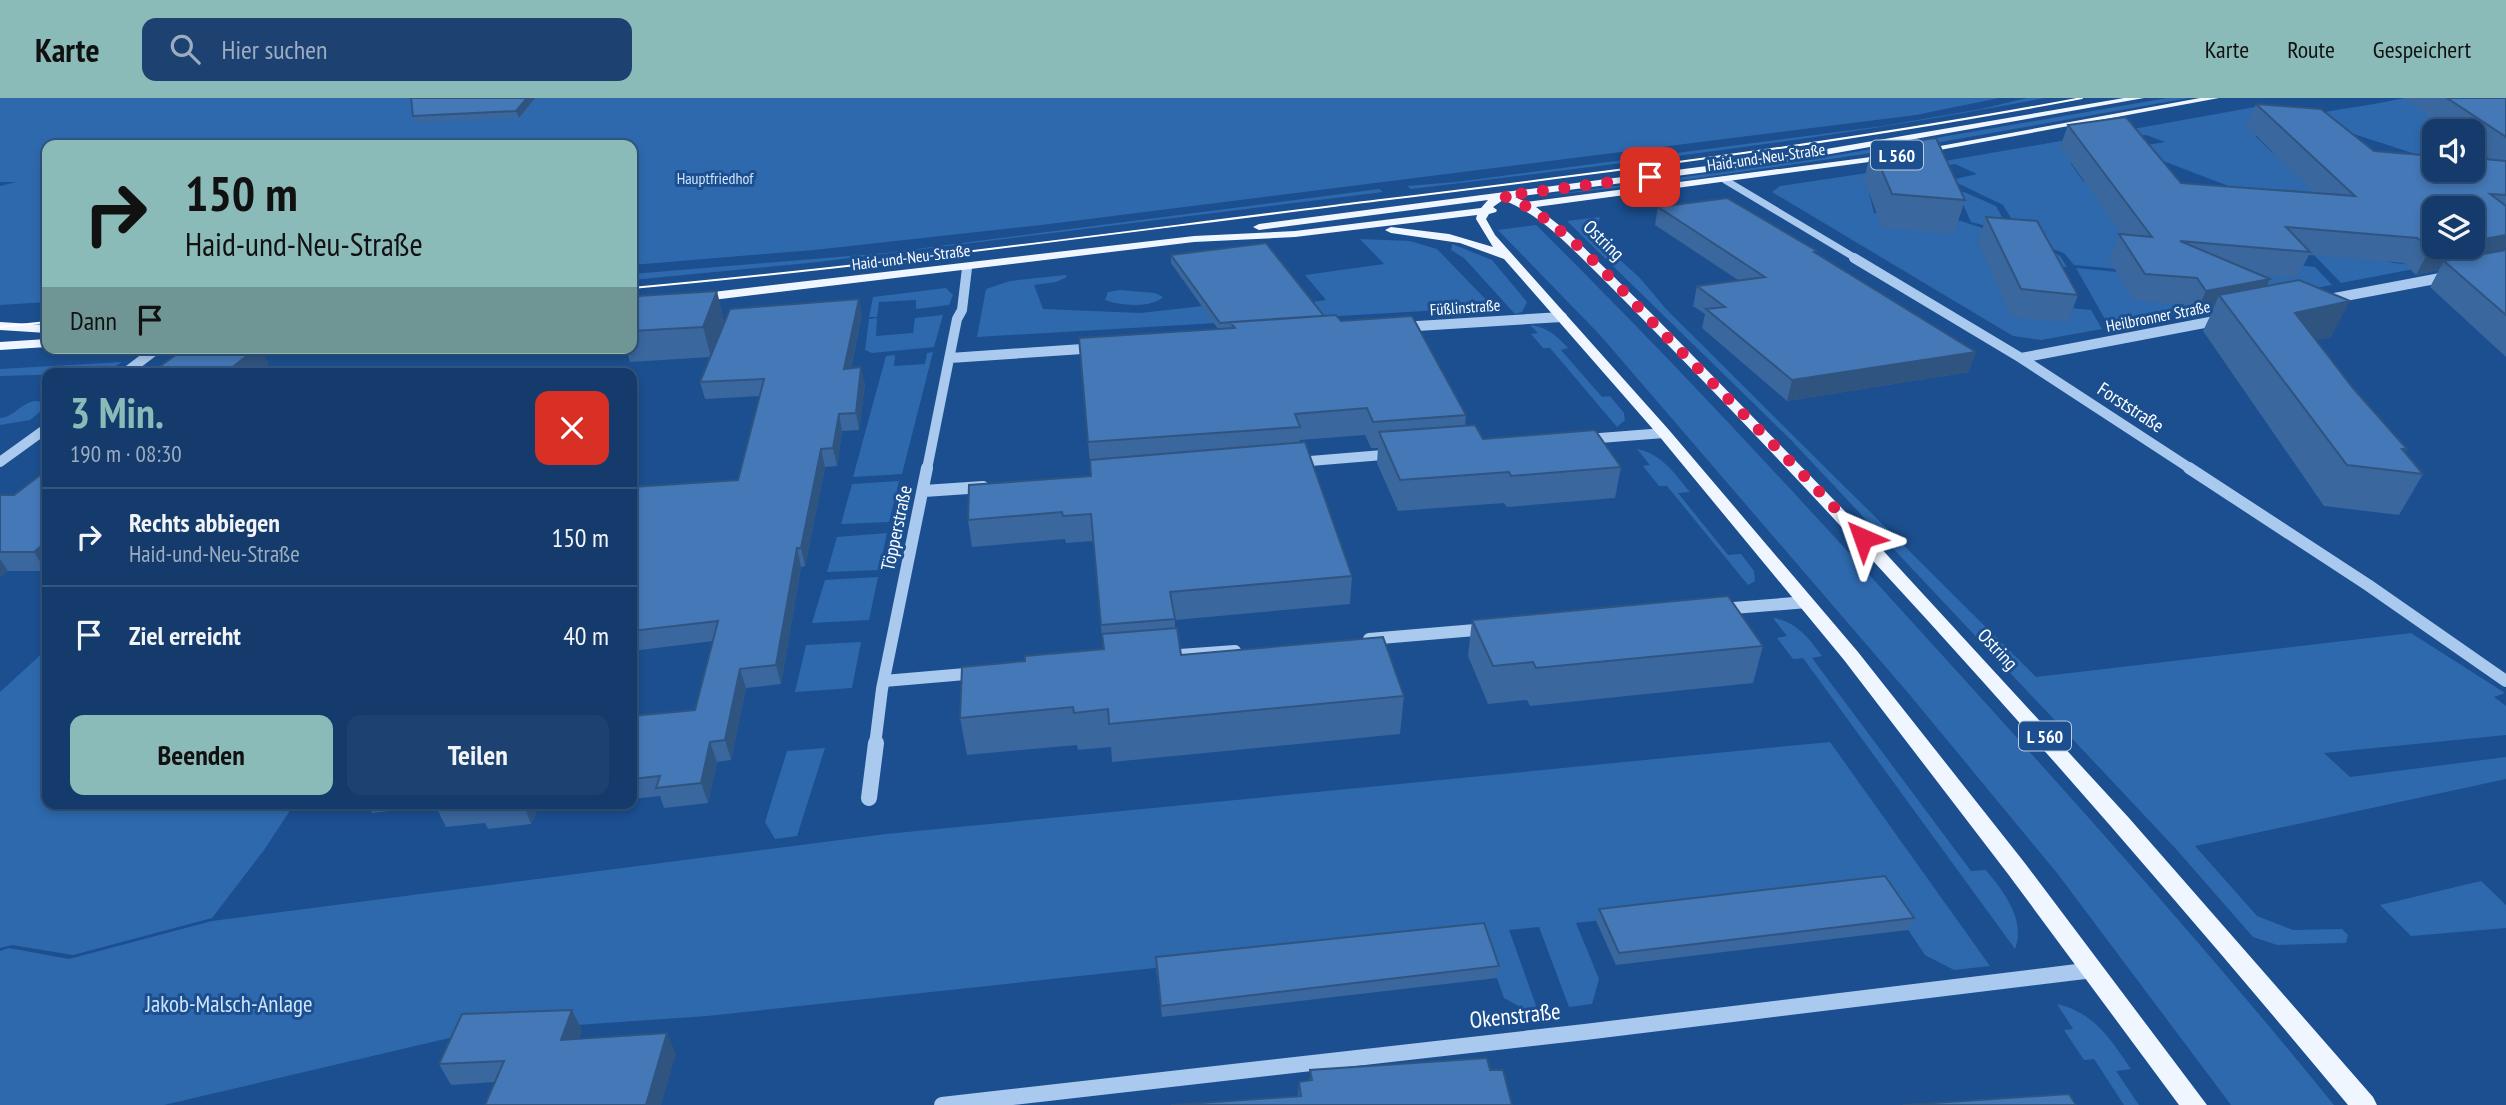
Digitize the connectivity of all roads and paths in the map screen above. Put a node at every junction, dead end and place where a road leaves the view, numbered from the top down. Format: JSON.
{"nodes":[{"id":1,"x":2215,"y":98,"type":"edge"},
{"id":2,"x":2131,"y":99,"type":"edge"},
{"id":3,"x":1726,"y":180,"type":"junction"},
{"id":4,"x":1503,"y":196,"type":"junction"},
{"id":5,"x":1528,"y":206,"type":"junction"},
{"id":6,"x":1483,"y":211,"type":"junction"},
{"id":7,"x":1339,"y":228,"type":"junction"},
{"id":8,"x":1194,"y":240,"type":"junction"},
{"id":9,"x":1510,"y":260,"type":"junction"},
{"id":10,"x":967,"y":268,"type":"junction"},
{"id":11,"x":2460,"y":274,"type":"edge"},
{"id":12,"x":678,"y":300,"type":"edge"},
{"id":13,"x":2309,"y":303,"type":"edge"},
{"id":14,"x":1562,"y":317,"type":"junction"},
{"id":15,"x":2230,"y":318,"type":"edge"},
{"id":16,"x":0,"y":326,"type":"edge"},
{"id":17,"x":1390,"y":328,"type":"edge"},
{"id":18,"x":42,"y":329,"type":"edge"},
{"id":19,"x":42,"y":343,"type":"edge"},
{"id":20,"x":0,"y":346,"type":"edge"},
{"id":21,"x":1107,"y":347,"type":"edge"},
{"id":22,"x":151,"y":354,"type":"edge"},
{"id":23,"x":950,"y":358,"type":"junction"},
{"id":24,"x":2021,"y":358,"type":"junction"},
{"id":25,"x":132,"y":368,"type":"edge"},
{"id":26,"x":42,"y":432,"type":"edge"},
{"id":27,"x":1664,"y":433,"type":"junction"},
{"id":28,"x":1576,"y":440,"type":"edge"},
{"id":29,"x":1411,"y":453,"type":"edge"},
{"id":30,"x":0,"y":462,"type":"edge"},
{"id":31,"x":1287,"y":463,"type":"edge"},
{"id":32,"x":1001,"y":485,"type":"edge"},
{"id":33,"x":924,"y":491,"type":"junction"},
{"id":34,"x":1807,"y":602,"type":"junction"},
{"id":35,"x":1707,"y":610,"type":"edge"},
{"id":36,"x":1503,"y":628,"type":"edge"},
{"id":37,"x":1353,"y":641,"type":"edge"},
{"id":38,"x":1248,"y":650,"type":"edge"},
{"id":39,"x":1157,"y":657,"type":"edge"},
{"id":40,"x":995,"y":671,"type":"edge"},
{"id":41,"x":884,"y":681,"type":"junction"},
{"id":42,"x":2506,"y":681,"type":"edge"},
{"id":43,"x":869,"y":798,"type":"dead end"},
{"id":44,"x":2093,"y":970,"type":"junction"},
{"id":45,"x":942,"y":1105,"type":"edge"},
{"id":46,"x":2194,"y":1105,"type":"edge"},
{"id":47,"x":2364,"y":1105,"type":"edge"}],
"edges":[{"from":1,"to":3,"type":"main road","name":"Haid-und-Neu-Straße","number":"L 560"},
{"from":2,"to":4,"type":"main road","name":"Haid-und-Neu-Straße","number":"L 560"},
{"from":3,"to":5,"type":"main road","name":"Haid-und-Neu-Straße","number":"L 560"},
{"from":3,"to":24,"type":"street","name":"Forststraße"},
{"from":4,"to":5,"type":"main road","name":"Ostring","number":"L 560"},
{"from":4,"to":6,"type":"main road","number":"L 560"},
{"from":4,"to":8,"type":"main road","name":"Haid-und-Neu-Straße"},
{"from":5,"to":6,"type":"main road","name":"Haid-und-Neu-Straße"},
{"from":5,"to":47,"type":"main road","name":"Ostring","number":"L 560"},
{"from":6,"to":7,"type":"main road","name":"Haid-und-Neu-Straße"},
{"from":6,"to":9,"type":"main road"},
{"from":7,"to":8,"type":"main road","name":"Haid-und-Neu-Straße"},
{"from":7,"to":9,"type":"main road"},
{"from":8,"to":10,"type":"main road","name":"Haid-und-Neu-Straße"},
{"from":9,"to":14,"type":"main road"},
{"from":10,"to":12,"type":"main road","name":"Haid-und-Neu-Straße"},
{"from":10,"to":23,"type":"street","name":"Töpperstraße"},
{"from":11,"to":13,"type":"street"},
{"from":14,"to":17,"type":"street","name":"Füßlinstraße"},
{"from":14,"to":27,"type":"main road"},
{"from":15,"to":24,"type":"street","name":"Heilbronner Straße"},
{"from":16,"to":18,"type":"main road"},
{"from":19,"to":20,"type":"main road"},
{"from":21,"to":23,"type":"street"},
{"from":22,"to":25,"type":"street"},
{"from":23,"to":33,"type":"street","name":"Töpperstraße"},
{"from":24,"to":42,"type":"street","name":"Forststraße"},
{"from":26,"to":30,"type":"street"},
{"from":27,"to":28,"type":"street"},
{"from":27,"to":34,"type":"main road"},
{"from":29,"to":31,"type":"street"},
{"from":32,"to":33,"type":"street"},
{"from":33,"to":41,"type":"street","name":"Töpperstraße"},
{"from":34,"to":35,"type":"street"},
{"from":34,"to":44,"type":"main road"},
{"from":36,"to":37,"type":"street"},
{"from":38,"to":39,"type":"street"},
{"from":40,"to":41,"type":"street"},
{"from":41,"to":43,"type":"street","name":"Töpperstraße"},
{"from":44,"to":45,"type":"street","name":"Okenstraße"},
{"from":44,"to":46,"type":"main road"}]}
